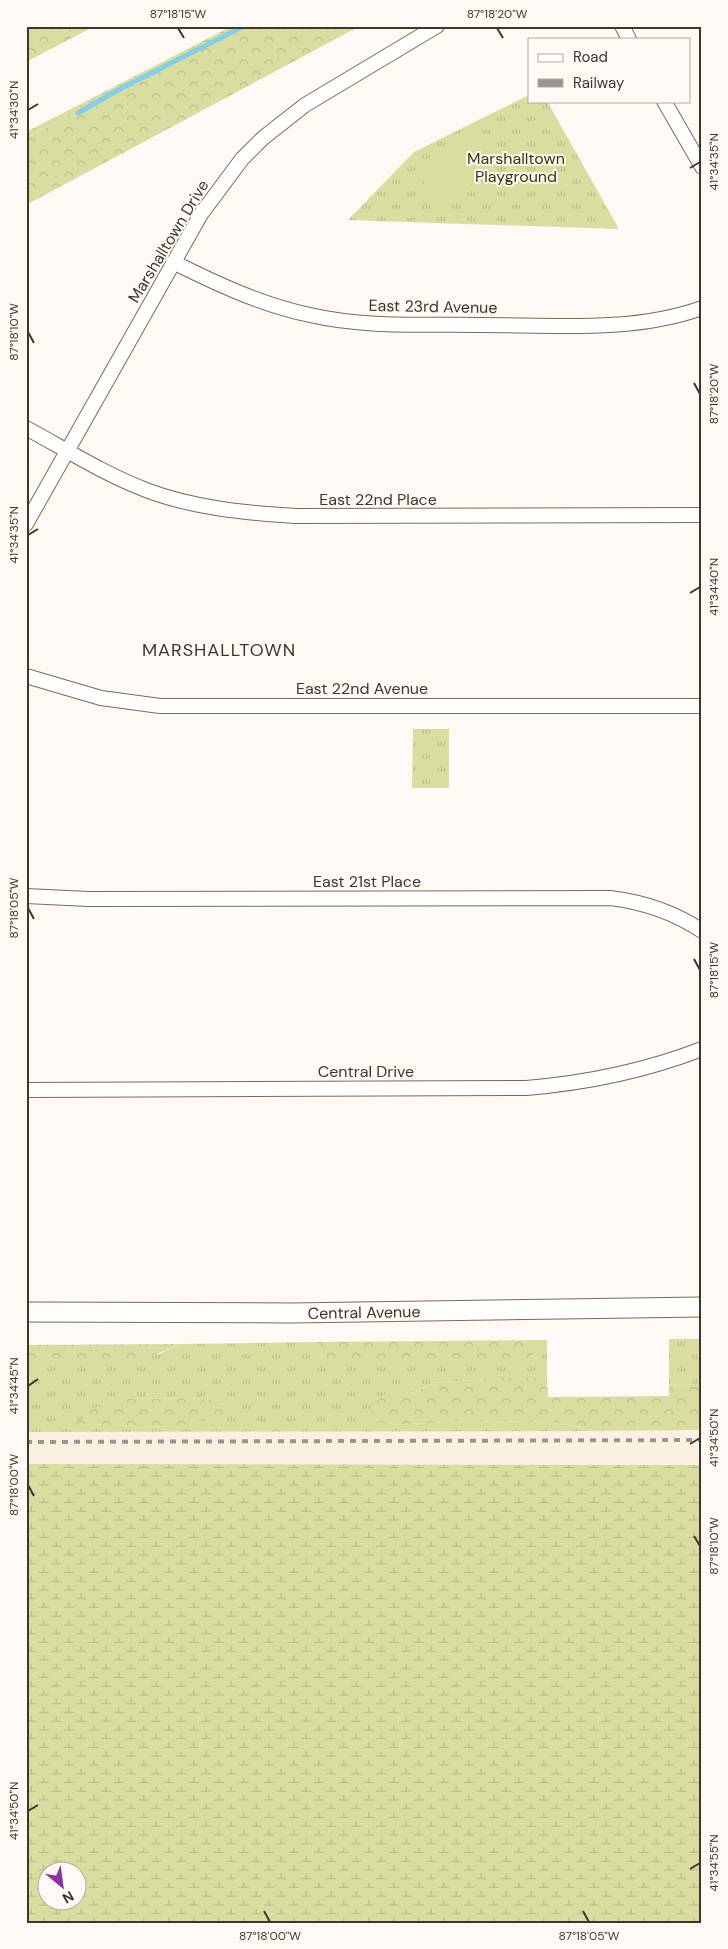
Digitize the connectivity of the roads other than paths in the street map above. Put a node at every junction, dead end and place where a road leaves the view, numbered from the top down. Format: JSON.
{"nodes":[{"id":1,"x":437,"y":26,"type":"edge"},
{"id":2,"x":622,"y":26,"type":"edge"},
{"id":3,"x":628,"y":38,"type":"edge"},
{"id":4,"x":665,"y":102,"type":"edge"},
{"id":5,"x":702,"y":167,"type":"edge"},
{"id":6,"x":173,"y":262,"type":"junction"},
{"id":7,"x":702,"y":308,"type":"edge"},
{"id":8,"x":26,"y":428,"type":"edge"},
{"id":9,"x":67,"y":451,"type":"junction"},
{"id":10,"x":702,"y":515,"type":"edge"},
{"id":11,"x":26,"y":524,"type":"edge"},
{"id":12,"x":26,"y":676,"type":"edge"},
{"id":13,"x":702,"y":706,"type":"edge"},
{"id":14,"x":26,"y":896,"type":"edge"},
{"id":15,"x":702,"y":932,"type":"edge"},
{"id":16,"x":702,"y":1049,"type":"edge"},
{"id":17,"x":26,"y":1090,"type":"edge"},
{"id":18,"x":702,"y":1296,"type":"edge"},
{"id":19,"x":681,"y":1307,"type":"junction"},
{"id":20,"x":702,"y":1307,"type":"edge"},
{"id":21,"x":26,"y":1312,"type":"edge"}],
"edges":[{"from":1,"to":6,"type":"street","name":"Marshalltown Drive"},
{"from":2,"to":3,"type":"street"},
{"from":4,"to":5,"type":"street"},
{"from":6,"to":7,"type":"street","name":"East 23rd Avenue"},
{"from":6,"to":9,"type":"street","name":"Marshalltown Drive"},
{"from":8,"to":9,"type":"street","name":"East 22nd Place"},
{"from":9,"to":10,"type":"street","name":"East 22nd Place"},
{"from":9,"to":11,"type":"street","name":"Marshalltown Drive"},
{"from":12,"to":13,"type":"street","name":"East 22nd Avenue"},
{"from":14,"to":15,"type":"street","name":"East 21st Place"},
{"from":16,"to":17,"type":"street","name":"Central Drive"},
{"from":18,"to":19,"type":"main road"},
{"from":19,"to":20,"type":"main road","name":"Central Avenue"},
{"from":19,"to":21,"type":"main road","name":"Central Avenue"}]}
